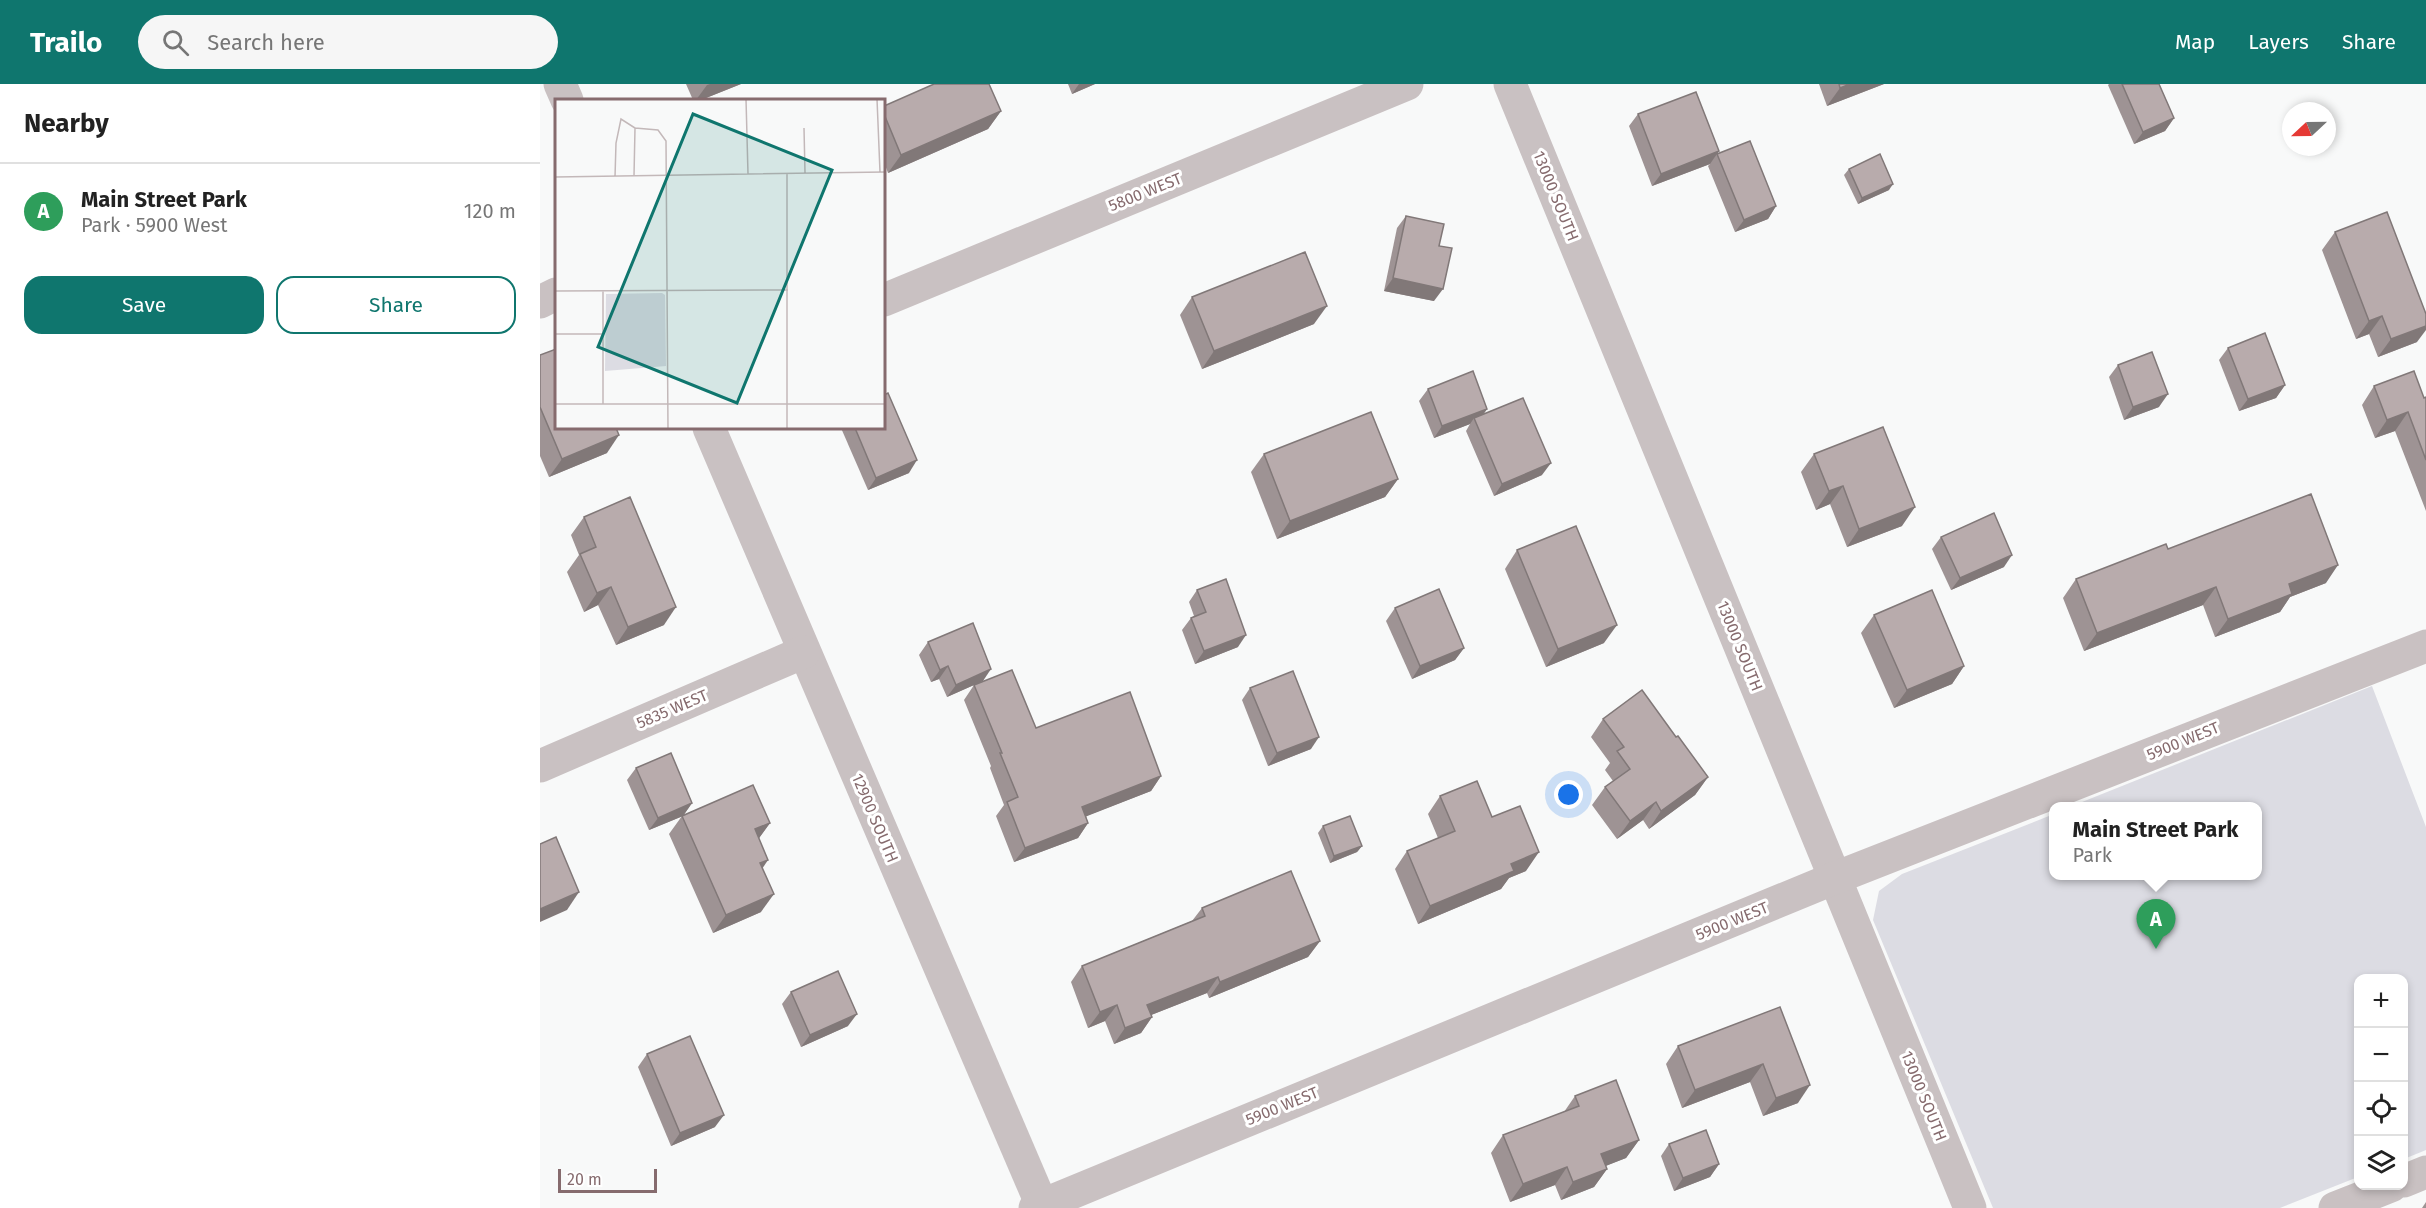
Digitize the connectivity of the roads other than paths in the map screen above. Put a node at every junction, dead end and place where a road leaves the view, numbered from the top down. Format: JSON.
{"nodes":[{"id":1,"x":560,"y":84,"type":"edge"},
{"id":2,"x":1407,"y":84,"type":"edge"},
{"id":3,"x":1510,"y":84,"type":"edge"},
{"id":4,"x":567,"y":99,"type":"edge"},
{"id":5,"x":555,"y":294,"type":"edge"},
{"id":6,"x":885,"y":300,"type":"edge"},
{"id":7,"x":540,"y":302,"type":"edge"},
{"id":8,"x":709,"y":429,"type":"edge"},
{"id":9,"x":2426,"y":646,"type":"edge"},
{"id":10,"x":804,"y":652,"type":"junction"},
{"id":11,"x":540,"y":766,"type":"edge"},
{"id":12,"x":1835,"y":878,"type":"junction"},
{"id":13,"x":2426,"y":1172,"type":"edge"},
{"id":14,"x":2408,"y":1179,"type":"edge"},
{"id":15,"x":2379,"y":1190,"type":"edge"},
{"id":16,"x":1040,"y":1207,"type":"edge"},
{"id":17,"x":1970,"y":1208,"type":"edge"},
{"id":18,"x":2335,"y":1208,"type":"edge"}],
"edges":[{"from":1,"to":4,"type":"street"},
{"from":2,"to":6,"type":"street","name":"5800 WEST"},
{"from":3,"to":12,"type":"street","name":"13000 SOUTH"},
{"from":5,"to":7,"type":"street"},
{"from":8,"to":10,"type":"street","name":"12900 SOUTH"},
{"from":9,"to":12,"type":"street","name":"5900 WEST"},
{"from":10,"to":11,"type":"street","name":"5835 WEST"},
{"from":10,"to":16,"type":"street","name":"12900 SOUTH"},
{"from":12,"to":16,"type":"street","name":"5900 WEST"},
{"from":12,"to":17,"type":"street","name":"13000 SOUTH"},
{"from":13,"to":14,"type":"street"},
{"from":15,"to":18,"type":"street"}]}
